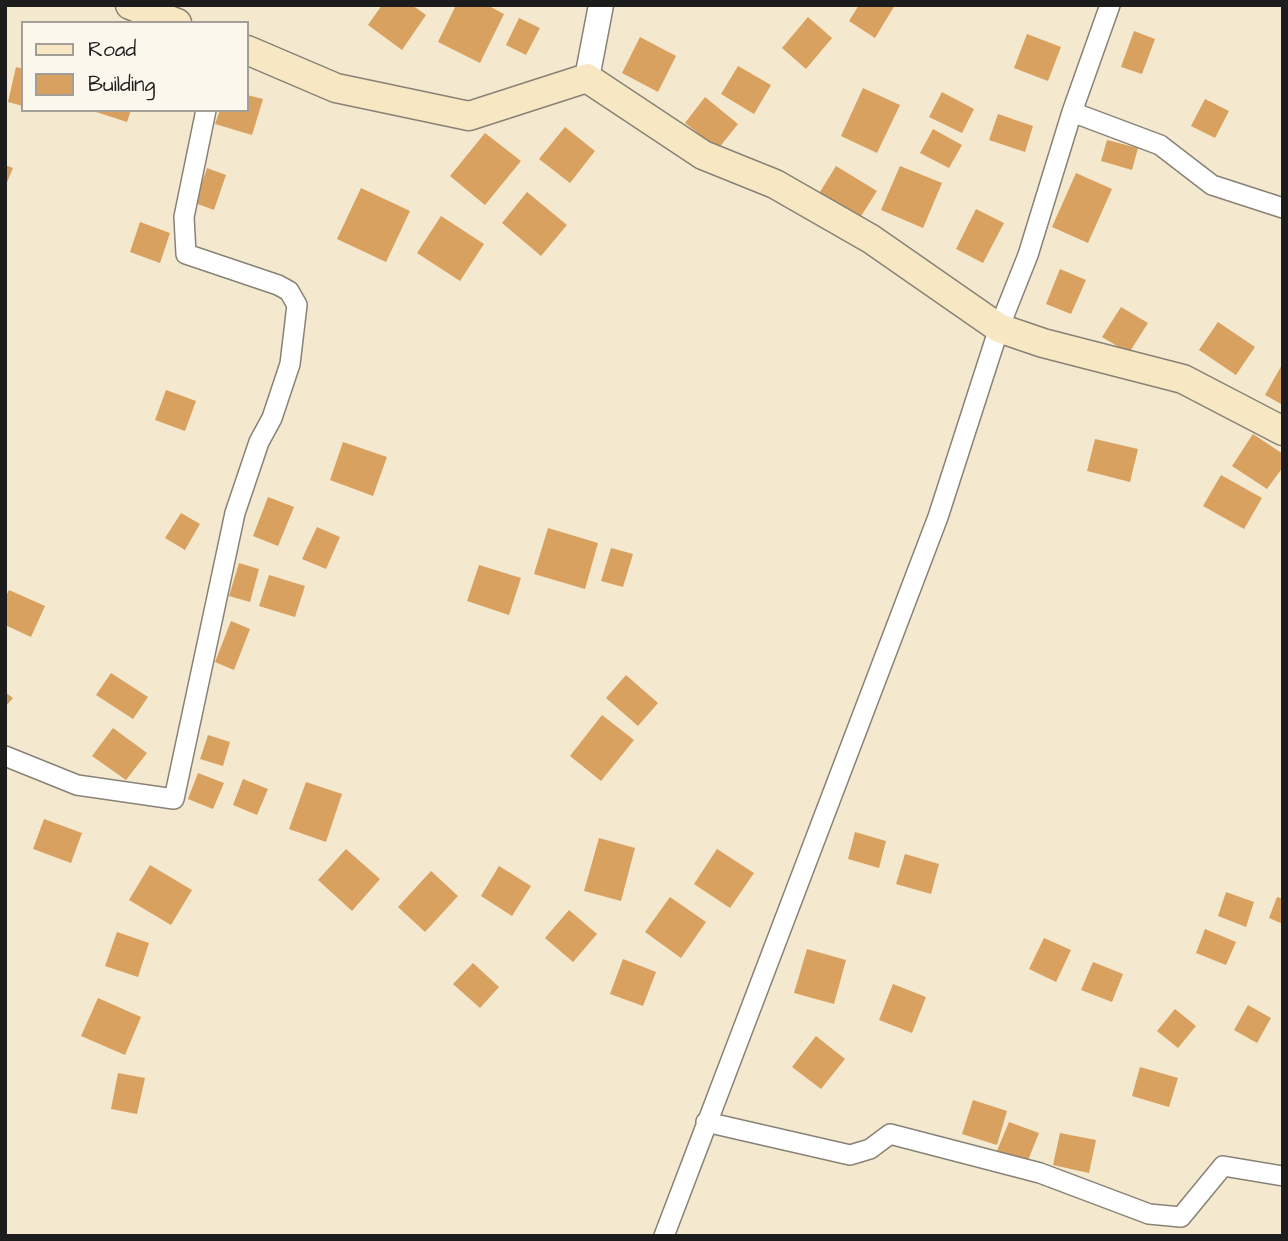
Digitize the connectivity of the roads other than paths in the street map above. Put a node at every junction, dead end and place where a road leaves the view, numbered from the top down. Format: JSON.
{"nodes":[{"id":1,"x":130,"y":5,"type":"edge"},
{"id":2,"x":601,"y":5,"type":"edge"},
{"id":3,"x":1110,"y":5,"type":"edge"},
{"id":4,"x":172,"y":21,"type":"edge"},
{"id":5,"x":248,"y":50,"type":"edge"},
{"id":6,"x":587,"y":78,"type":"junction"},
{"id":7,"x":206,"y":112,"type":"edge"},
{"id":8,"x":1072,"y":112,"type":"junction"},
{"id":9,"x":1283,"y":208,"type":"edge"},
{"id":10,"x":999,"y":328,"type":"junction"},
{"id":11,"x":1283,"y":431,"type":"edge"},
{"id":12,"x":5,"y":756,"type":"edge"},
{"id":13,"x":706,"y":1122,"type":"junction"},
{"id":14,"x":1283,"y":1176,"type":"edge"},
{"id":15,"x":664,"y":1236,"type":"edge"}],
"edges":[{"from":1,"to":4,"type":"main road"},
{"from":2,"to":6,"type":"street"},
{"from":3,"to":8,"type":"street"},
{"from":5,"to":6,"type":"main road"},
{"from":6,"to":10,"type":"main road"},
{"from":7,"to":12,"type":"street"},
{"from":8,"to":9,"type":"street"},
{"from":8,"to":10,"type":"street"},
{"from":10,"to":11,"type":"main road"},
{"from":10,"to":13,"type":"street"},
{"from":13,"to":14,"type":"street"},
{"from":13,"to":15,"type":"street"}]}
